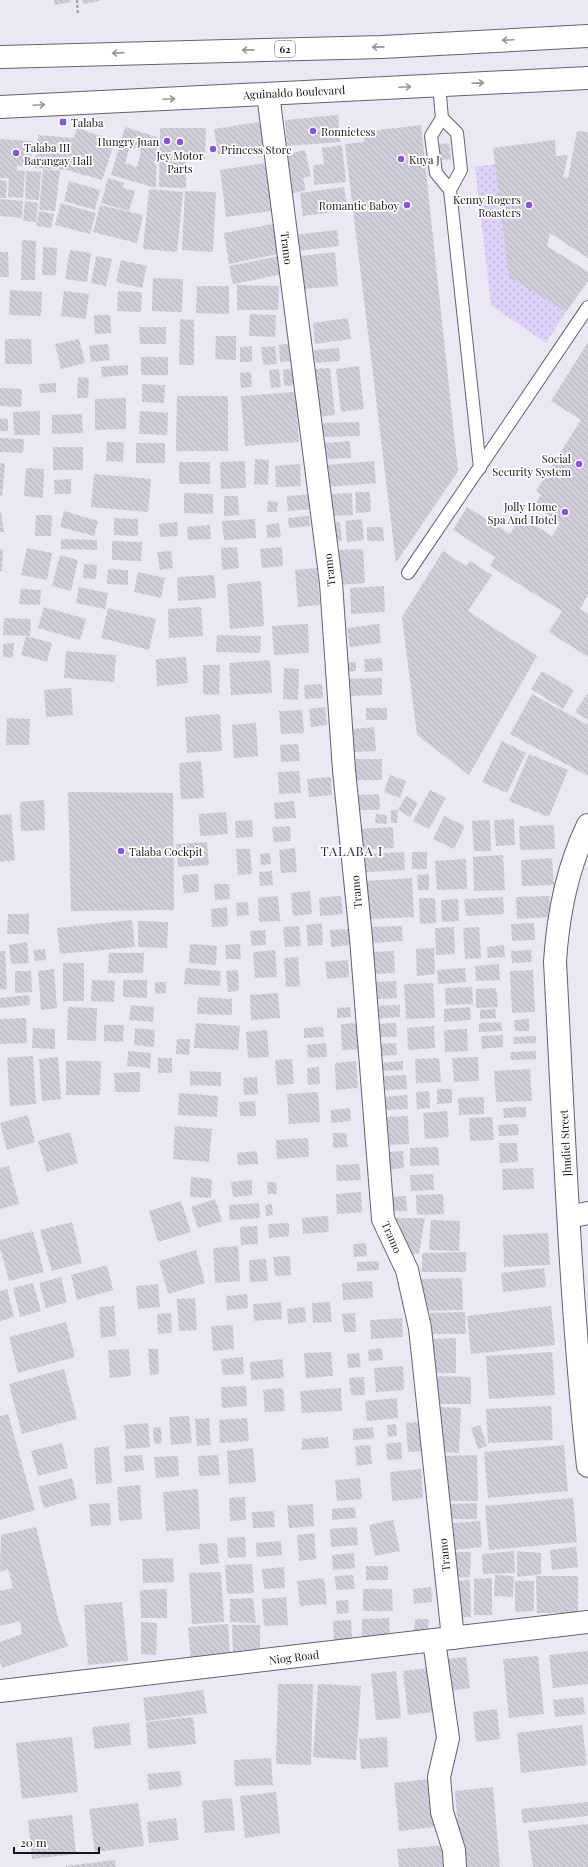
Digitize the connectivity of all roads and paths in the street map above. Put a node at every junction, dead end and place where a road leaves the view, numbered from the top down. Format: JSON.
{"nodes":[{"id":1,"x":77,"y":0,"type":"edge"},
{"id":2,"x":78,"y":14,"type":"dead end"},
{"id":3,"x":588,"y":20,"type":"edge"},
{"id":4,"x":588,"y":36,"type":"edge"},
{"id":5,"x":547,"y":38,"type":"junction"},
{"id":6,"x":0,"y":57,"type":"edge"},
{"id":7,"x":588,"y":78,"type":"edge"},
{"id":8,"x":439,"y":85,"type":"junction"},
{"id":9,"x":268,"y":94,"type":"junction"},
{"id":10,"x":0,"y":108,"type":"edge"},
{"id":11,"x":442,"y":118,"type":"junction"},
{"id":12,"x":450,"y":190,"type":"junction"},
{"id":13,"x":588,"y":307,"type":"edge"},
{"id":14,"x":480,"y":468,"type":"junction"},
{"id":15,"x":408,"y":574,"type":"dead end"},
{"id":16,"x":587,"y":828,"type":"edge"},
{"id":17,"x":579,"y":1215,"type":"edge"},
{"id":18,"x":585,"y":1417,"type":"edge"},
{"id":19,"x":588,"y":1466,"type":"edge"},
{"id":20,"x":588,"y":1622,"type":"edge"},
{"id":21,"x":443,"y":1640,"type":"junction"},
{"id":22,"x":0,"y":1691,"type":"edge"},
{"id":23,"x":455,"y":1867,"type":"edge"}],
"edges":[{"from":1,"to":2,"type":"path"},
{"from":3,"to":5,"type":"main road"},
{"from":4,"to":5,"type":"main road","number":"62"},
{"from":5,"to":6,"type":"main road","number":"62","one_way":true},
{"from":8,"to":7,"type":"main road","name":"Aguinaldo Boulevard","one_way":true},
{"from":9,"to":8,"type":"main road","name":"Aguinaldo Boulevard","one_way":true},
{"from":8,"to":11,"type":"lane"},
{"from":10,"to":9,"type":"main road","name":"Aguinaldo Boulevard","one_way":true},
{"from":9,"to":21,"type":"main road","name":"Tramo"},
{"from":11,"to":12,"type":"lane"},
{"from":11,"to":12,"type":"lane"},
{"from":12,"to":14,"type":"lane"},
{"from":13,"to":14,"type":"lane"},
{"from":14,"to":15,"type":"lane"},
{"from":16,"to":17,"type":"main road","name":"Jhudiel Street"},
{"from":17,"to":18,"type":"main road","name":"Jhudiel Street"},
{"from":18,"to":19,"type":"main road","name":"Jhudiel Street"},
{"from":20,"to":21,"type":"main road","name":"Niog Road"},
{"from":21,"to":22,"type":"main road","name":"Niog Road"},
{"from":21,"to":23,"type":"main road","name":"Tramo"}]}
